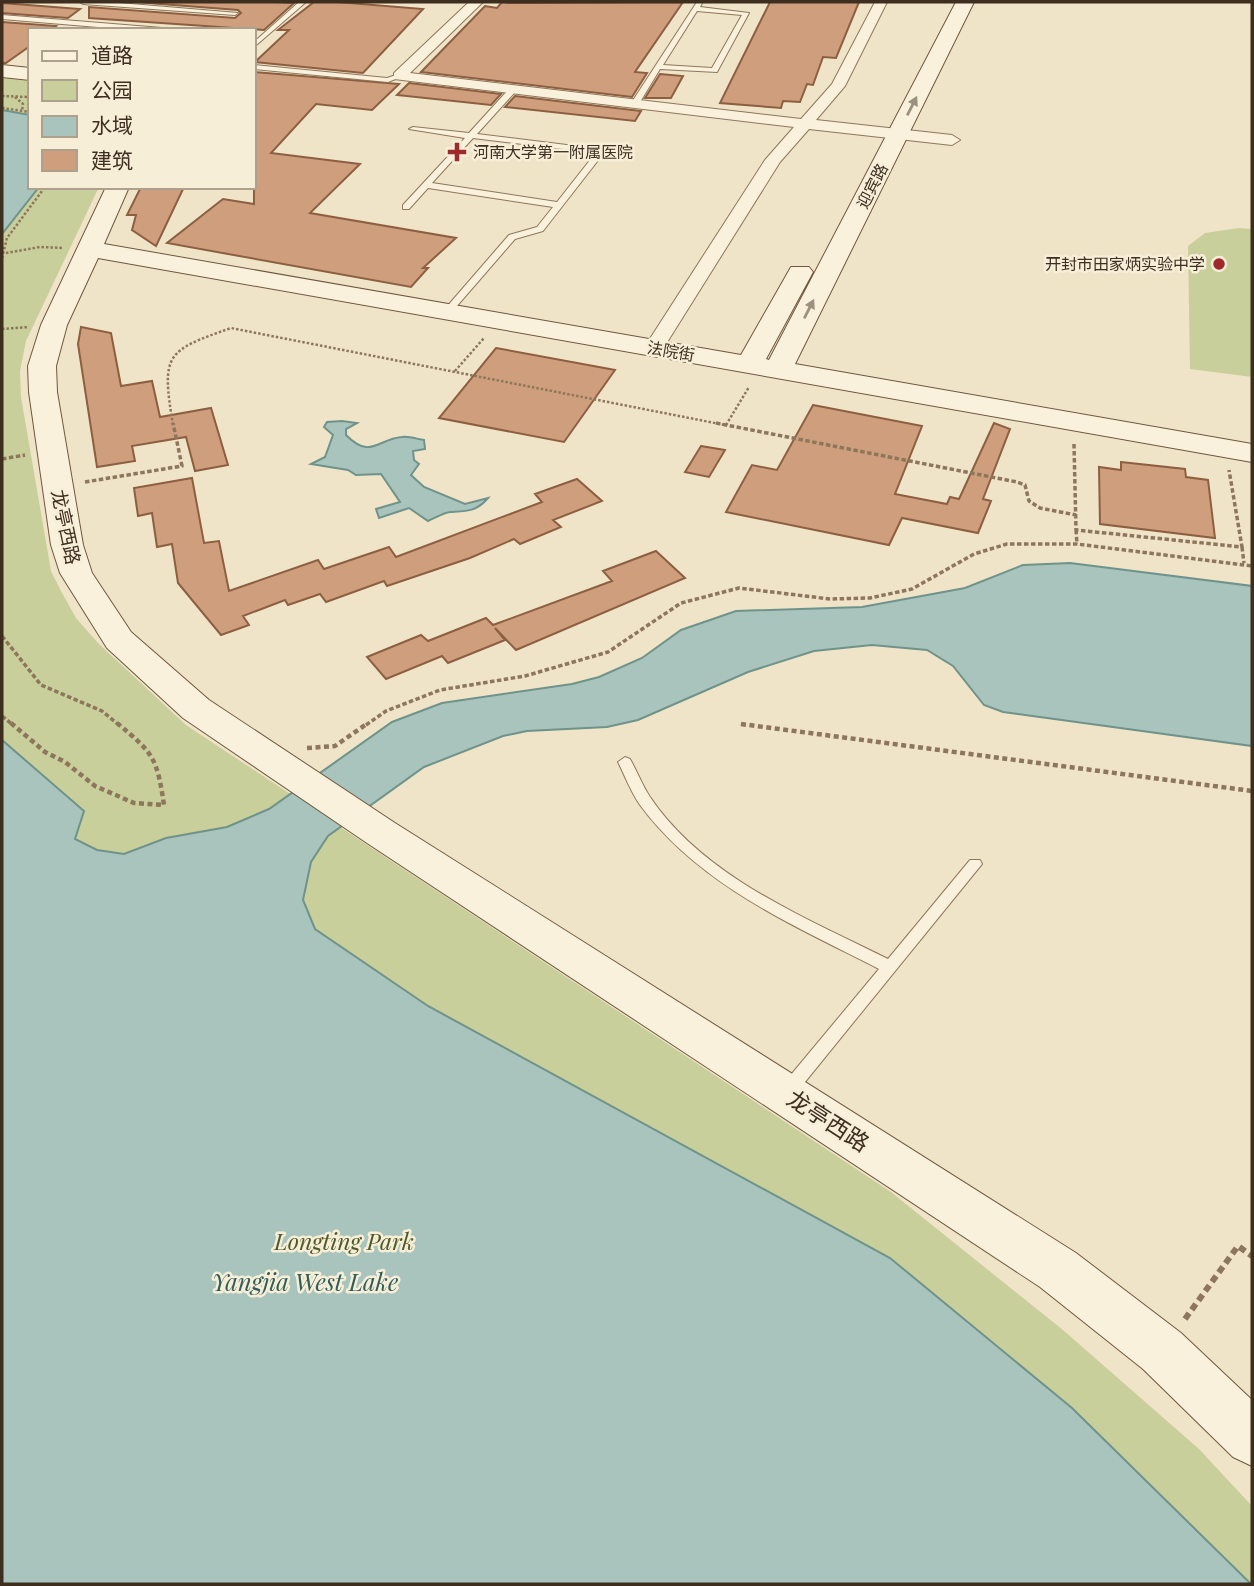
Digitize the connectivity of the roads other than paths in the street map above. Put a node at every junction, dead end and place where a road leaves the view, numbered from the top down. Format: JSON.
{"nodes":[{"id":1,"x":83,"y":2,"type":"edge"},
{"id":2,"x":303,"y":2,"type":"edge"},
{"id":3,"x":477,"y":2,"type":"edge"},
{"id":4,"x":881,"y":2,"type":"edge"},
{"id":5,"x":944,"y":2,"type":"edge"},
{"id":6,"x":965,"y":2,"type":"edge"},
{"id":7,"x":697,"y":5,"type":"edge"},
{"id":8,"x":235,"y":13,"type":"dead end"},
{"id":9,"x":2,"y":17,"type":"edge"},
{"id":10,"x":137,"y":28,"type":"edge"},
{"id":11,"x":258,"y":37,"type":"edge"},
{"id":12,"x":256,"y":67,"type":"edge"},
{"id":13,"x":658,"y":67,"type":"junction"},
{"id":14,"x":2,"y":71,"type":"edge"},
{"id":15,"x":28,"y":74,"type":"edge"},
{"id":16,"x":399,"y":76,"type":"junction"},
{"id":17,"x":512,"y":91,"type":"junction"},
{"id":18,"x":634,"y":105,"type":"junction"},
{"id":19,"x":805,"y":125,"type":"junction"},
{"id":20,"x":413,"y":129,"type":"dead end"},
{"id":21,"x":887,"y":134,"type":"junction"},
{"id":22,"x":473,"y":136,"type":"junction"},
{"id":23,"x":952,"y":140,"type":"dead end"},
{"id":24,"x":426,"y":185,"type":"junction"},
{"id":25,"x":117,"y":189,"type":"edge"},
{"id":26,"x":559,"y":205,"type":"junction"},
{"id":27,"x":836,"y":206,"type":"dead end"},
{"id":28,"x":406,"y":207,"type":"dead end"},
{"id":29,"x":90,"y":249,"type":"junction"},
{"id":30,"x":809,"y":255,"type":"dead end"},
{"id":31,"x":447,"y":312,"type":"junction"},
{"id":32,"x":654,"y":348,"type":"junction"},
{"id":33,"x":763,"y":367,"type":"junction"},
{"id":34,"x":1252,"y":453,"type":"edge"},
{"id":35,"x":625,"y":762,"type":"dead end"},
{"id":36,"x":975,"y":864,"type":"dead end"},
{"id":37,"x":890,"y":967,"type":"junction"},
{"id":38,"x":785,"y":1094,"type":"junction"},
{"id":39,"x":1252,"y":1438,"type":"edge"}],
"edges":[{"from":1,"to":8,"type":"lane"},
{"from":2,"to":11,"type":"lane"},
{"from":3,"to":16,"type":"street"},
{"from":4,"to":19,"type":"street"},
{"from":5,"to":21,"type":"street","name":"迎宾路"},
{"from":21,"to":6,"type":"street","name":"迎宾路","one_way":true},
{"from":7,"to":13,"type":"lane"},
{"from":7,"to":13,"type":"lane"},
{"from":9,"to":10,"type":"lane"},
{"from":12,"to":16,"type":"lane"},
{"from":13,"to":18,"type":"lane"},
{"from":14,"to":15,"type":"street"},
{"from":16,"to":17,"type":"street"},
{"from":17,"to":18,"type":"street"},
{"from":17,"to":22,"type":"lane"},
{"from":18,"to":19,"type":"street"},
{"from":19,"to":21,"type":"street"},
{"from":19,"to":32,"type":"street"},
{"from":20,"to":22,"type":"lane"},
{"from":21,"to":23,"type":"street"},
{"from":21,"to":27,"type":"street","name":"迎宾路"},
{"from":33,"to":21,"type":"street","name":"迎宾路","one_way":true},
{"from":22,"to":24,"type":"lane"},
{"from":22,"to":26,"type":"lane"},
{"from":24,"to":26,"type":"lane"},
{"from":24,"to":28,"type":"lane"},
{"from":25,"to":29,"type":"street","name":"龙亭西路"},
{"from":26,"to":31,"type":"lane"},
{"from":29,"to":31,"type":"street","name":"法院街"},
{"from":29,"to":38,"type":"street","name":"龙亭西路"},
{"from":30,"to":33,"type":"street"},
{"from":31,"to":32,"type":"street","name":"法院街"},
{"from":32,"to":33,"type":"street","name":"法院街"},
{"from":33,"to":34,"type":"street","name":"法院街"},
{"from":35,"to":37,"type":"lane"},
{"from":36,"to":37,"type":"lane"},
{"from":37,"to":38,"type":"lane"},
{"from":38,"to":39,"type":"street","name":"龙亭西路"}]}
